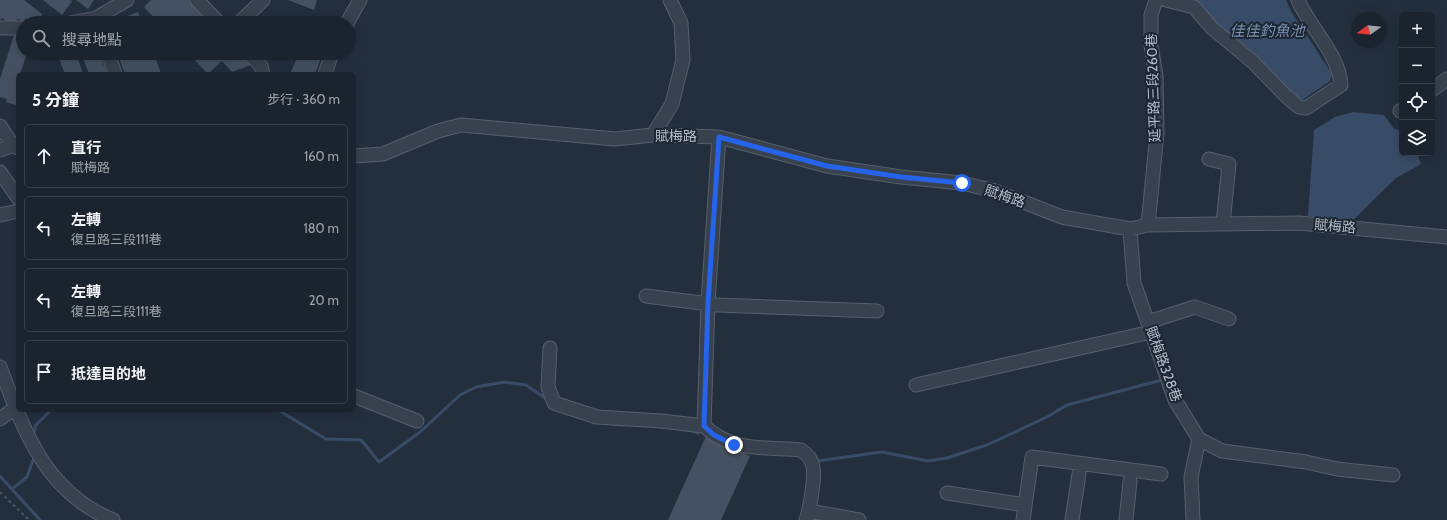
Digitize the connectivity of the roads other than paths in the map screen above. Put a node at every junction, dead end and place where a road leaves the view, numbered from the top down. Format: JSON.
{"nodes":[{"id":1,"x":197,"y":0,"type":"edge"},
{"id":2,"x":263,"y":0,"type":"edge"},
{"id":3,"x":360,"y":0,"type":"edge"},
{"id":4,"x":670,"y":0,"type":"edge"},
{"id":5,"x":1156,"y":0,"type":"edge"},
{"id":6,"x":1166,"y":0,"type":"edge"},
{"id":7,"x":1298,"y":0,"type":"edge"},
{"id":8,"x":121,"y":1,"type":"edge"},
{"id":9,"x":103,"y":16,"type":"edge"},
{"id":10,"x":212,"y":16,"type":"edge"},
{"id":11,"x":246,"y":16,"type":"edge"},
{"id":12,"x":351,"y":16,"type":"edge"},
{"id":13,"x":0,"y":28,"type":"edge"},
{"id":14,"x":16,"y":28,"type":"edge"},
{"id":15,"x":110,"y":60,"type":"edge"},
{"id":16,"x":254,"y":60,"type":"edge"},
{"id":17,"x":330,"y":60,"type":"edge"},
{"id":18,"x":114,"y":72,"type":"edge"},
{"id":19,"x":262,"y":72,"type":"edge"},
{"id":20,"x":326,"y":72,"type":"edge"},
{"id":21,"x":1447,"y":79,"type":"edge"},
{"id":22,"x":1435,"y":88,"type":"edge"},
{"id":23,"x":0,"y":126,"type":"edge"},
{"id":24,"x":653,"y":135,"type":"junction"},
{"id":25,"x":719,"y":137,"type":"junction"},
{"id":26,"x":16,"y":147,"type":"edge"},
{"id":27,"x":0,"y":150,"type":"edge"},
{"id":28,"x":356,"y":156,"type":"edge"},
{"id":29,"x":1209,"y":159,"type":"dead end"},
{"id":30,"x":0,"y":172,"type":"edge"},
{"id":31,"x":16,"y":195,"type":"edge"},
{"id":32,"x":16,"y":211,"type":"edge"},
{"id":33,"x":0,"y":215,"type":"edge"},
{"id":34,"x":1223,"y":224,"type":"junction"},
{"id":35,"x":1148,"y":225,"type":"junction"},
{"id":36,"x":1130,"y":229,"type":"junction"},
{"id":37,"x":1447,"y":237,"type":"edge"},
{"id":38,"x":646,"y":296,"type":"dead end"},
{"id":39,"x":708,"y":303,"type":"junction"},
{"id":40,"x":877,"y":311,"type":"dead end"},
{"id":41,"x":1229,"y":319,"type":"dead end"},
{"id":42,"x":1149,"y":327,"type":"junction"},
{"id":43,"x":550,"y":348,"type":"dead end"},
{"id":44,"x":0,"y":367,"type":"edge"},
{"id":45,"x":916,"y":385,"type":"dead end"},
{"id":46,"x":356,"y":397,"type":"edge"},
{"id":47,"x":15,"y":408,"type":"joint"},
{"id":48,"x":17,"y":412,"type":"edge"},
{"id":49,"x":0,"y":419,"type":"edge"},
{"id":50,"x":417,"y":421,"type":"dead end"},
{"id":51,"x":704,"y":426,"type":"junction"},
{"id":52,"x":1199,"y":439,"type":"junction"},
{"id":53,"x":1079,"y":474,"type":"dead end"},
{"id":54,"x":1161,"y":474,"type":"dead end"},
{"id":55,"x":1393,"y":474,"type":"dead end"},
{"id":56,"x":1130,"y":482,"type":"dead end"},
{"id":57,"x":947,"y":493,"type":"dead end"},
{"id":58,"x":1025,"y":505,"type":"junction"},
{"id":59,"x":808,"y":515,"type":"edge"},
{"id":60,"x":113,"y":520,"type":"edge"},
{"id":61,"x":859,"y":520,"type":"edge"},
{"id":62,"x":1023,"y":520,"type":"edge"},
{"id":63,"x":1072,"y":520,"type":"edge"},
{"id":64,"x":1126,"y":520,"type":"edge"},
{"id":65,"x":1193,"y":520,"type":"edge"}],
"edges":[{"from":1,"to":10,"type":"street"},
{"from":2,"to":11,"type":"street"},
{"from":3,"to":12,"type":"street"},
{"from":4,"to":24,"type":"street"},
{"from":5,"to":35,"type":"street","name":"延平路三段260巷"},
{"from":6,"to":7,"type":"street"},
{"from":8,"to":9,"type":"street"},
{"from":13,"to":14,"type":"street"},
{"from":15,"to":18,"type":"street"},
{"from":16,"to":19,"type":"street"},
{"from":17,"to":20,"type":"street"},
{"from":21,"to":22,"type":"street"},
{"from":23,"to":26,"type":"street"},
{"from":24,"to":25,"type":"street","name":"賦梅路"},
{"from":24,"to":28,"type":"street","name":"賦梅路"},
{"from":25,"to":36,"type":"street","name":"賦梅路"},
{"from":25,"to":39,"type":"street"},
{"from":26,"to":27,"type":"street"},
{"from":29,"to":34,"type":"street"},
{"from":30,"to":31,"type":"street"},
{"from":32,"to":33,"type":"street"},
{"from":34,"to":35,"type":"street","name":"賦梅路"},
{"from":34,"to":37,"type":"street","name":"賦梅路"},
{"from":35,"to":36,"type":"street","name":"賦梅路"},
{"from":36,"to":42,"type":"street","name":"賦梅路328巷"},
{"from":38,"to":39,"type":"street"},
{"from":39,"to":40,"type":"street"},
{"from":39,"to":51,"type":"street"},
{"from":41,"to":42,"type":"street"},
{"from":42,"to":45,"type":"street"},
{"from":42,"to":52,"type":"street","name":"賦梅路328巷"},
{"from":43,"to":51,"type":"street"},
{"from":44,"to":47,"type":"street"},
{"from":46,"to":50,"type":"street"},
{"from":47,"to":49,"type":"street"},
{"from":48,"to":60,"type":"street"},
{"from":51,"to":59,"type":"street"},
{"from":52,"to":55,"type":"street"},
{"from":52,"to":65,"type":"street"},
{"from":53,"to":63,"type":"street"},
{"from":54,"to":58,"type":"street"},
{"from":56,"to":64,"type":"street"},
{"from":57,"to":58,"type":"street"},
{"from":58,"to":62,"type":"street"},
{"from":59,"to":61,"type":"street"}]}
